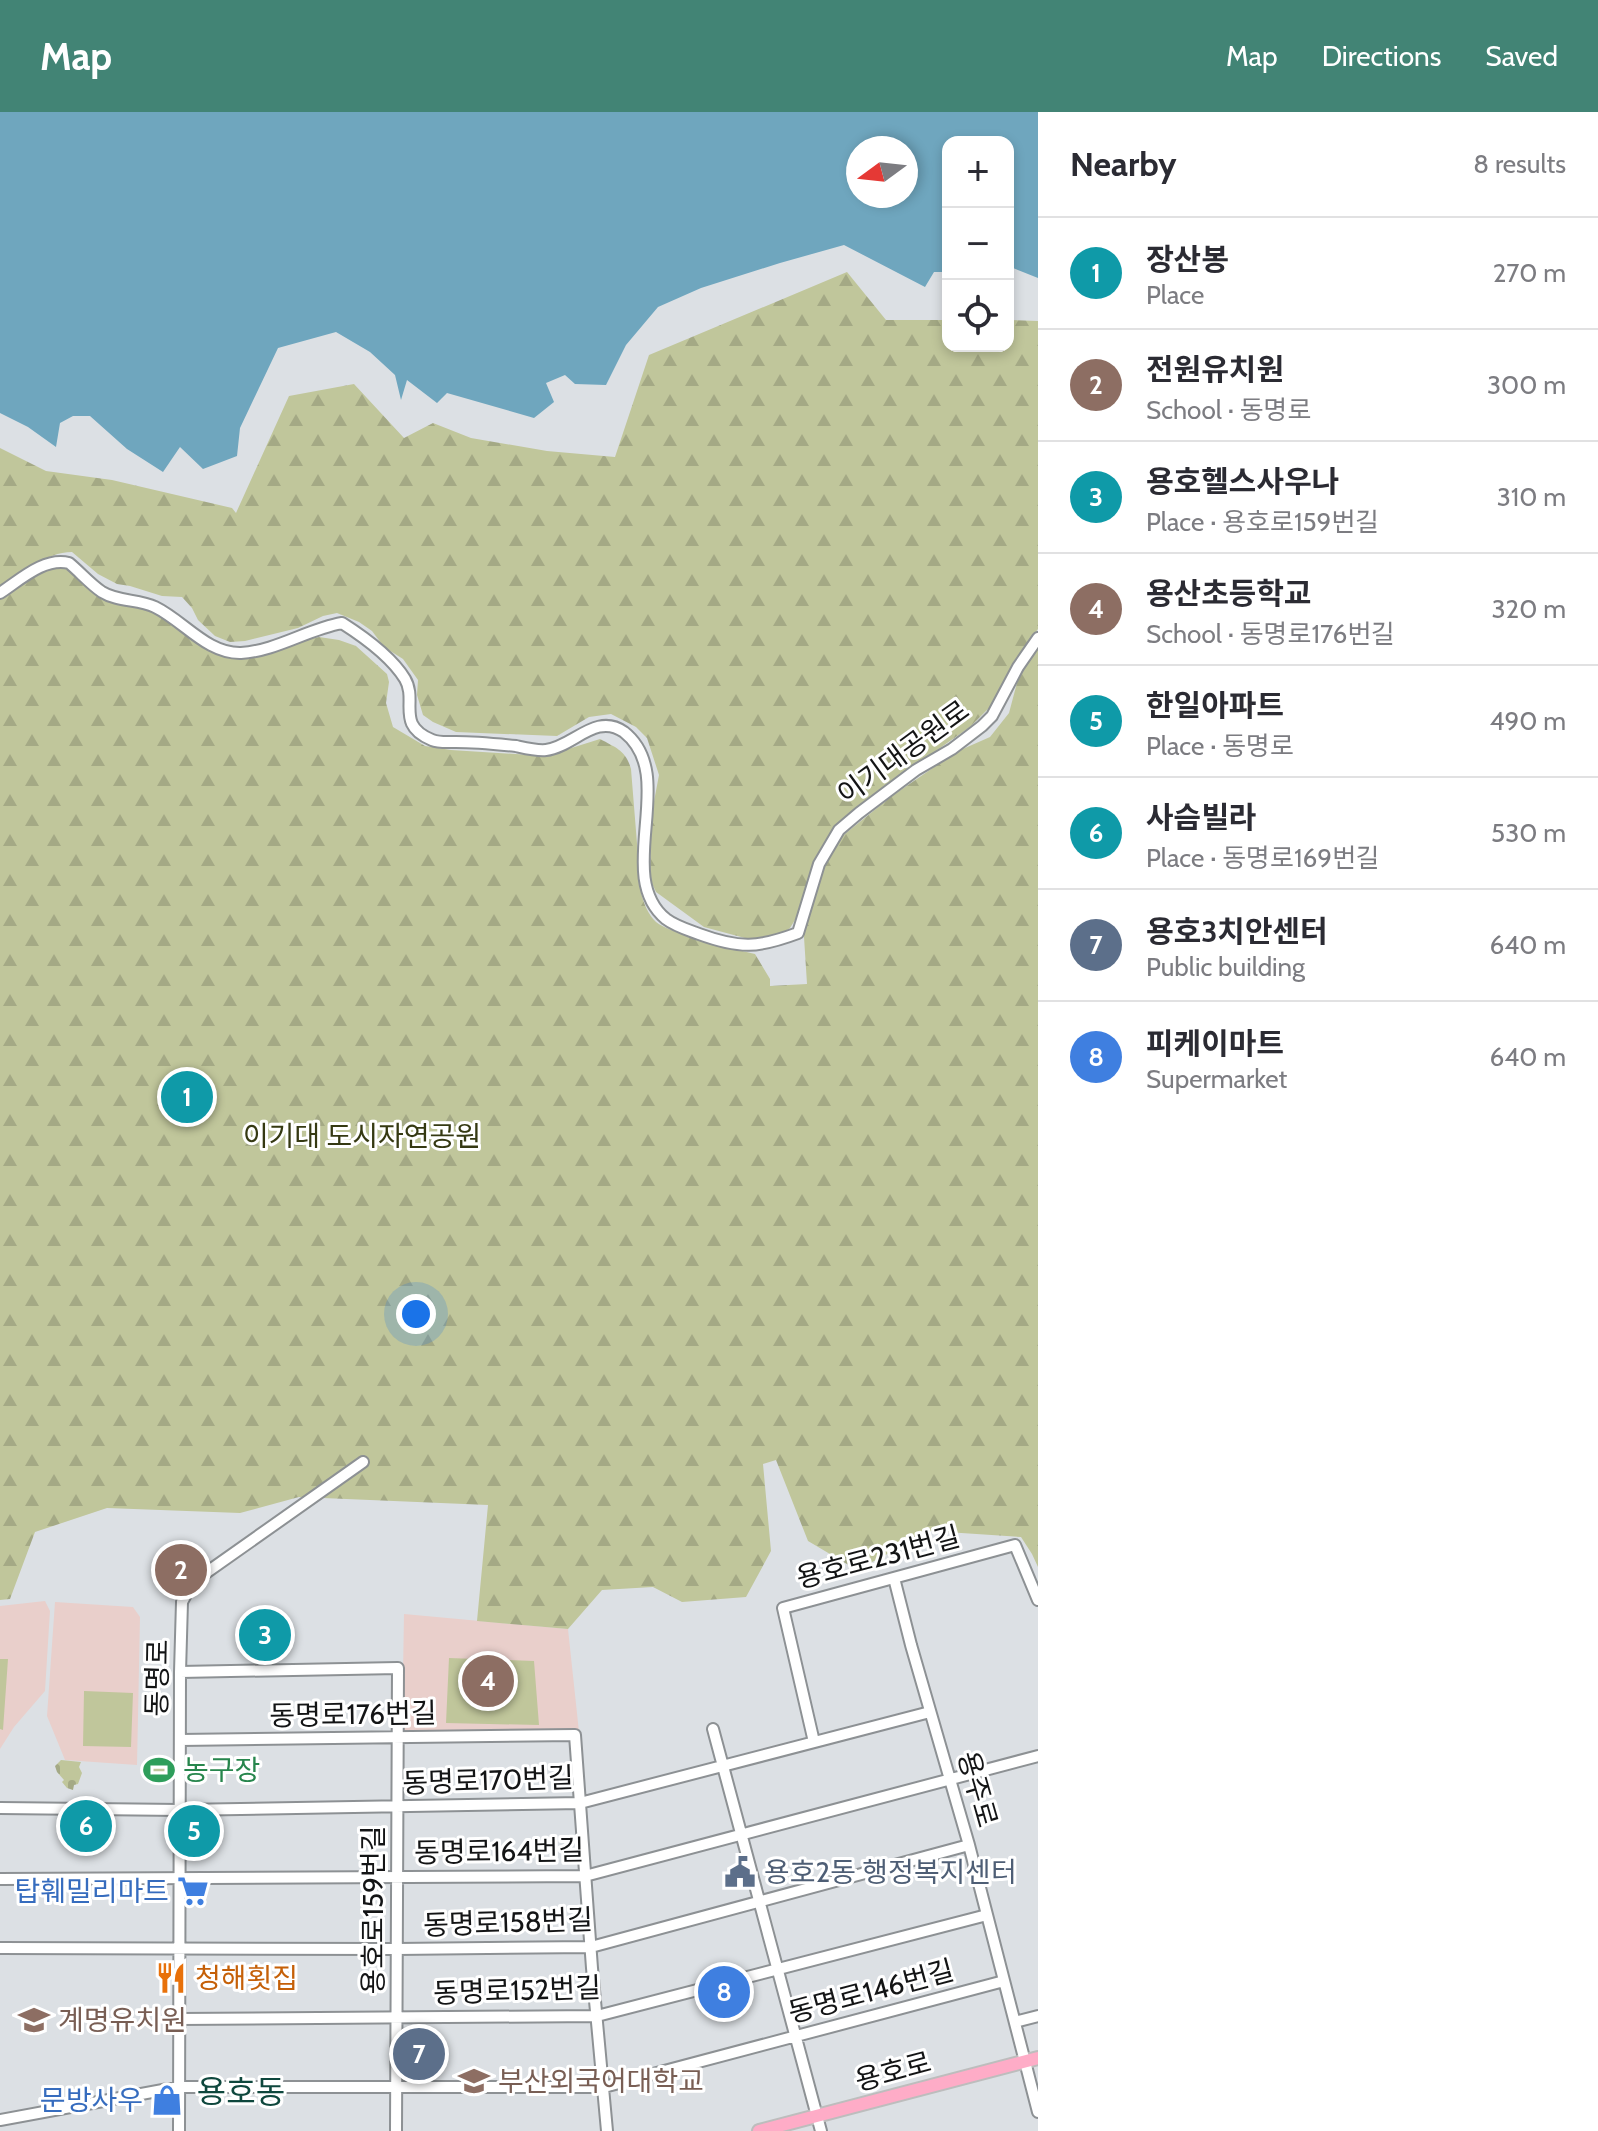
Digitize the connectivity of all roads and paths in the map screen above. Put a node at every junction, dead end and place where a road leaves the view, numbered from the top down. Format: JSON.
{"nodes":[{"id":1,"x":0,"y":593,"type":"edge"},
{"id":2,"x":1038,"y":638,"type":"edge"},
{"id":3,"x":363,"y":1462,"type":"dead end"},
{"id":4,"x":894,"y":1578,"type":"junction"},
{"id":5,"x":1038,"y":1600,"type":"edge"},
{"id":6,"x":180,"y":1672,"type":"junction"},
{"id":7,"x":930,"y":1712,"type":"junction"},
{"id":8,"x":713,"y":1729,"type":"dead end"},
{"id":9,"x":398,"y":1737,"type":"junction"},
{"id":10,"x":180,"y":1740,"type":"junction"},
{"id":11,"x":814,"y":1742,"type":"junction"},
{"id":12,"x":1038,"y":1756,"type":"edge"},
{"id":13,"x":722,"y":1766,"type":"junction"},
{"id":14,"x":951,"y":1779,"type":"junction"},
{"id":15,"x":580,"y":1803,"type":"junction"},
{"id":16,"x":398,"y":1806,"type":"junction"},
{"id":17,"x":0,"y":1808,"type":"edge"},
{"id":18,"x":180,"y":1810,"type":"junction"},
{"id":19,"x":741,"y":1834,"type":"junction"},
{"id":20,"x":969,"y":1845,"type":"junction"},
{"id":21,"x":585,"y":1876,"type":"junction"},
{"id":22,"x":397,"y":1877,"type":"junction"},
{"id":23,"x":179,"y":1878,"type":"junction"},
{"id":24,"x":0,"y":1879,"type":"edge"},
{"id":25,"x":759,"y":1903,"type":"junction"},
{"id":26,"x":987,"y":1915,"type":"junction"},
{"id":27,"x":591,"y":1947,"type":"junction"},
{"id":28,"x":0,"y":1948,"type":"edge"},
{"id":29,"x":179,"y":1948,"type":"junction"},
{"id":30,"x":397,"y":1949,"type":"junction"},
{"id":31,"x":777,"y":1970,"type":"junction"},
{"id":32,"x":1004,"y":1981,"type":"junction"},
{"id":33,"x":597,"y":2016,"type":"junction"},
{"id":34,"x":1038,"y":2016,"type":"edge"},
{"id":35,"x":396,"y":2017,"type":"junction"},
{"id":36,"x":179,"y":2019,"type":"junction"},
{"id":37,"x":1015,"y":2022,"type":"junction"},
{"id":38,"x":795,"y":2036,"type":"junction"},
{"id":39,"x":1032,"y":2059,"type":"edge"},
{"id":40,"x":179,"y":2087,"type":"junction"},
{"id":41,"x":604,"y":2087,"type":"junction"},
{"id":42,"x":396,"y":2088,"type":"junction"},
{"id":43,"x":1038,"y":2112,"type":"edge"},
{"id":44,"x":817,"y":2116,"type":"junction"},
{"id":45,"x":0,"y":2120,"type":"edge"},
{"id":46,"x":179,"y":2131,"type":"edge"},
{"id":47,"x":396,"y":2131,"type":"edge"},
{"id":48,"x":607,"y":2131,"type":"edge"},
{"id":49,"x":759,"y":2131,"type":"edge"},
{"id":50,"x":821,"y":2131,"type":"edge"}],
"edges":[{"from":1,"to":2,"type":"street","name":"이기대공원로"},
{"from":3,"to":6,"type":"street","name":"동명로"},
{"from":4,"to":5,"type":"street","name":"용호로231번길"},
{"from":4,"to":7,"type":"street","name":"용주로"},
{"from":4,"to":11,"type":"street","name":"용호로231번길"},
{"from":6,"to":9,"type":"street","name":"용호로159번길"},
{"from":6,"to":10,"type":"street","name":"동명로"},
{"from":7,"to":11,"type":"street","name":"동명로170번길"},
{"from":7,"to":14,"type":"street","name":"용주로"},
{"from":8,"to":13,"type":"street"},
{"from":9,"to":10,"type":"street","name":"동명로176번길"},
{"from":9,"to":15,"type":"street","name":"동명로176번길"},
{"from":9,"to":16,"type":"street","name":"용호로159번길"},
{"from":10,"to":18,"type":"street","name":"동명로"},
{"from":11,"to":13,"type":"street","name":"동명로170번길"},
{"from":12,"to":14,"type":"street","name":"동명로164번길"},
{"from":13,"to":15,"type":"street","name":"동명로170번길"},
{"from":13,"to":19,"type":"street"},
{"from":14,"to":19,"type":"street","name":"동명로164번길"},
{"from":14,"to":20,"type":"street","name":"용주로"},
{"from":15,"to":16,"type":"street","name":"동명로170번길"},
{"from":15,"to":21,"type":"street"},
{"from":16,"to":18,"type":"street","name":"동명로170번길"},
{"from":16,"to":22,"type":"street","name":"용호로159번길"},
{"from":17,"to":18,"type":"street","name":"동명로170번길"},
{"from":18,"to":23,"type":"street","name":"동명로"},
{"from":19,"to":21,"type":"street","name":"동명로164번길"},
{"from":19,"to":25,"type":"street"},
{"from":20,"to":25,"type":"street","name":"동명로158번길"},
{"from":20,"to":26,"type":"street","name":"용주로"},
{"from":21,"to":22,"type":"street","name":"동명로164번길"},
{"from":21,"to":27,"type":"street"},
{"from":22,"to":23,"type":"street","name":"동명로164번길"},
{"from":22,"to":30,"type":"street","name":"용호로159번길"},
{"from":23,"to":24,"type":"street","name":"동명로164번길"},
{"from":23,"to":29,"type":"street","name":"동명로"},
{"from":25,"to":27,"type":"street","name":"동명로158번길"},
{"from":25,"to":31,"type":"street"},
{"from":26,"to":31,"type":"street","name":"동명로152번길"},
{"from":26,"to":32,"type":"street","name":"용주로"},
{"from":27,"to":30,"type":"street","name":"동명로158번길"},
{"from":27,"to":33,"type":"street"},
{"from":28,"to":29,"type":"street","name":"동명로158번길"},
{"from":29,"to":30,"type":"street","name":"동명로158번길"},
{"from":29,"to":36,"type":"street","name":"동명로"},
{"from":30,"to":35,"type":"street","name":"용호로159번길"},
{"from":31,"to":33,"type":"street","name":"동명로152번길"},
{"from":31,"to":38,"type":"street"},
{"from":32,"to":37,"type":"street","name":"용주로"},
{"from":32,"to":38,"type":"street","name":"동명로146번길"},
{"from":33,"to":35,"type":"street","name":"동명로152번길"},
{"from":33,"to":41,"type":"street"},
{"from":34,"to":37,"type":"street"},
{"from":35,"to":36,"type":"street","name":"동명로152번길"},
{"from":35,"to":42,"type":"street","name":"용호로159번길"},
{"from":36,"to":40,"type":"street","name":"동명로"},
{"from":37,"to":39,"type":"street","name":"용주로"},
{"from":38,"to":41,"type":"street","name":"동명로146번길"},
{"from":38,"to":44,"type":"street"},
{"from":39,"to":43,"type":"street","name":"용주로"},
{"from":39,"to":44,"type":"main road","name":"용호로"},
{"from":40,"to":42,"type":"street","name":"동명로146번길"},
{"from":40,"to":45,"type":"street","name":"동명로146번길"},
{"from":40,"to":46,"type":"street","name":"동명로"},
{"from":41,"to":42,"type":"street","name":"동명로146번길"},
{"from":41,"to":48,"type":"street"},
{"from":42,"to":47,"type":"street","name":"용호로159번길"},
{"from":44,"to":49,"type":"main road","name":"용호로"},
{"from":44,"to":50,"type":"street"}]}
